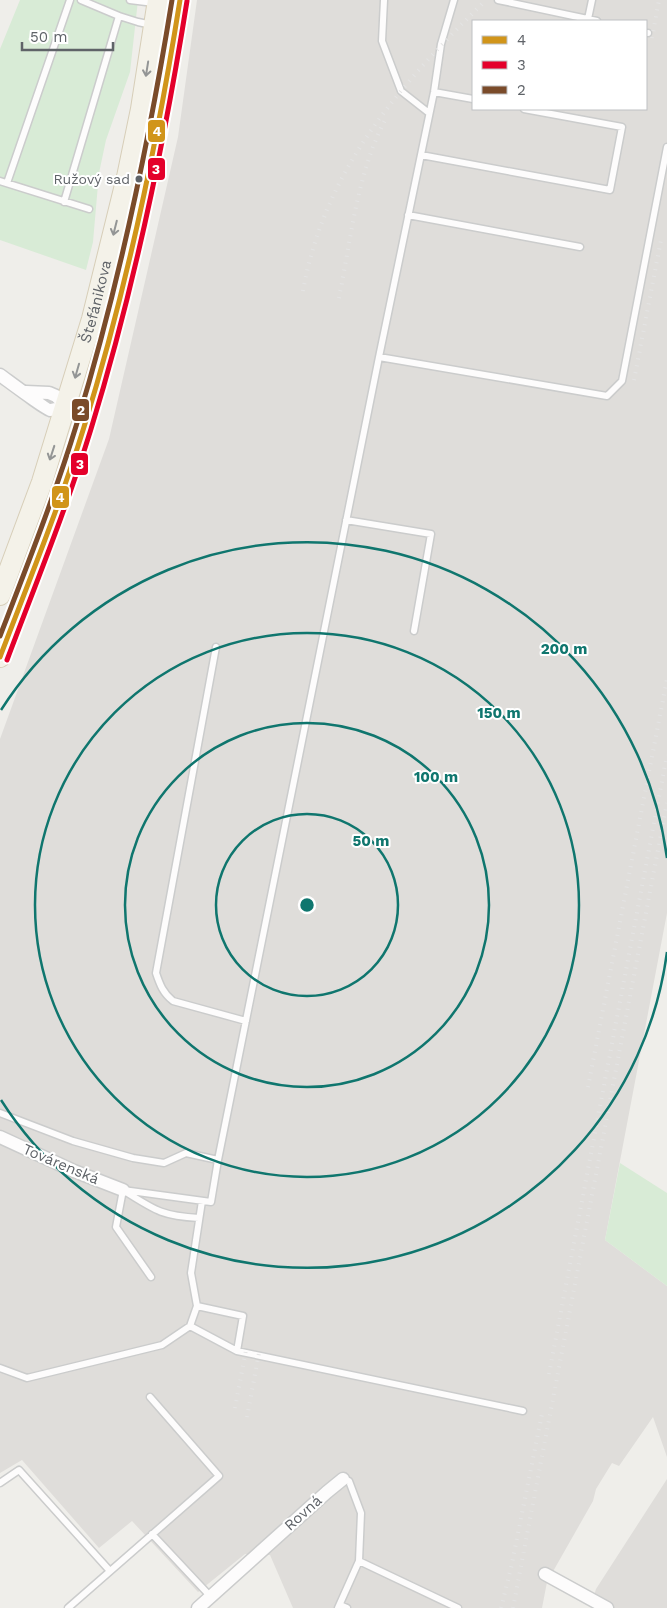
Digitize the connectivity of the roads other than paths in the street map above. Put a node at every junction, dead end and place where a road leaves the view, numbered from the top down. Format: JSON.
{"nodes":[{"id":1,"x":70,"y":0,"type":"edge"},
{"id":2,"x":81,"y":0,"type":"edge"},
{"id":3,"x":130,"y":0,"type":"edge"},
{"id":4,"x":180,"y":0,"type":"edge"},
{"id":5,"x":384,"y":0,"type":"edge"},
{"id":6,"x":454,"y":0,"type":"edge"},
{"id":7,"x":498,"y":0,"type":"edge"},
{"id":8,"x":592,"y":0,"type":"edge"},
{"id":9,"x":158,"y":2,"type":"edge"},
{"id":10,"x":119,"y":16,"type":"junction"},
{"id":11,"x":588,"y":19,"type":"junction"},
{"id":12,"x":592,"y":20,"type":"edge"},
{"id":13,"x":154,"y":25,"type":"junction"},
{"id":14,"x":434,"y":92,"type":"junction"},
{"id":15,"x":472,"y":99,"type":"edge"},
{"id":16,"x":529,"y":110,"type":"edge"},
{"id":17,"x":429,"y":113,"type":"junction"},
{"id":18,"x":667,"y":147,"type":"edge"},
{"id":19,"x":421,"y":155,"type":"junction"},
{"id":20,"x":4,"y":182,"type":"edge"},
{"id":21,"x":64,"y":202,"type":"junction"},
{"id":22,"x":89,"y":210,"type":"dead end"},
{"id":23,"x":408,"y":215,"type":"junction"},
{"id":24,"x":580,"y":247,"type":"dead end"},
{"id":25,"x":379,"y":357,"type":"junction"},
{"id":26,"x":0,"y":375,"type":"edge"},
{"id":27,"x":66,"y":406,"type":"junction"},
{"id":28,"x":88,"y":414,"type":"junction"},
{"id":29,"x":346,"y":520,"type":"junction"},
{"id":30,"x":0,"y":595,"type":"edge"},
{"id":31,"x":414,"y":631,"type":"dead end"},
{"id":32,"x":216,"y":647,"type":"dead end"},
{"id":33,"x":0,"y":657,"type":"edge"},
{"id":34,"x":246,"y":1021,"type":"junction"},
{"id":35,"x":0,"y":1113,"type":"edge"},
{"id":36,"x":0,"y":1137,"type":"edge"},
{"id":37,"x":218,"y":1160,"type":"junction"},
{"id":38,"x":123,"y":1190,"type":"junction"},
{"id":39,"x":202,"y":1201,"type":"junction"},
{"id":40,"x":199,"y":1218,"type":"junction"},
{"id":41,"x":151,"y":1277,"type":"dead end"},
{"id":42,"x":197,"y":1306,"type":"junction"},
{"id":43,"x":190,"y":1326,"type":"junction"},
{"id":44,"x":237,"y":1351,"type":"junction"},
{"id":45,"x":0,"y":1368,"type":"edge"},
{"id":46,"x":150,"y":1397,"type":"dead end"},
{"id":47,"x":522,"y":1411,"type":"dead end"},
{"id":48,"x":344,"y":1479,"type":"joint"},
{"id":49,"x":0,"y":1483,"type":"edge"},
{"id":50,"x":152,"y":1534,"type":"junction"},
{"id":51,"x":359,"y":1561,"type":"junction"},
{"id":52,"x":110,"y":1571,"type":"junction"},
{"id":53,"x":545,"y":1574,"type":"dead end"},
{"id":54,"x":210,"y":1597,"type":"junction"},
{"id":55,"x":339,"y":1606,"type":"edge"},
{"id":56,"x":68,"y":1608,"type":"edge"},
{"id":57,"x":198,"y":1608,"type":"edge"},
{"id":58,"x":347,"y":1608,"type":"edge"},
{"id":59,"x":458,"y":1608,"type":"edge"},
{"id":60,"x":607,"y":1608,"type":"edge"}],
"edges":[{"from":1,"to":20,"type":"lane"},
{"from":2,"to":10,"type":"lane"},
{"from":3,"to":9,"type":"lane"},
{"from":4,"to":28,"type":"main road","name":"Štefánikova"},
{"from":5,"to":17,"type":"lane"},
{"from":6,"to":14,"type":"lane"},
{"from":7,"to":11,"type":"lane"},
{"from":8,"to":11,"type":"lane"},
{"from":9,"to":13,"type":"main road","name":"Štefánikova"},
{"from":10,"to":13,"type":"lane"},
{"from":10,"to":21,"type":"lane"},
{"from":11,"to":12,"type":"lane"},
{"from":13,"to":27,"type":"main road","name":"Štefánikova","one_way":true},
{"from":14,"to":15,"type":"lane"},
{"from":14,"to":17,"type":"lane"},
{"from":16,"to":19,"type":"lane"},
{"from":17,"to":19,"type":"lane"},
{"from":18,"to":25,"type":"lane"},
{"from":19,"to":23,"type":"lane"},
{"from":20,"to":21,"type":"lane"},
{"from":21,"to":22,"type":"lane"},
{"from":23,"to":24,"type":"lane"},
{"from":23,"to":25,"type":"lane"},
{"from":25,"to":29,"type":"lane"},
{"from":26,"to":27,"type":"street"},
{"from":27,"to":28,"type":"street"},
{"from":27,"to":30,"type":"main road","name":"Štefánikova","one_way":true},
{"from":28,"to":33,"type":"main road","name":"Štefánikova"},
{"from":29,"to":31,"type":"lane"},
{"from":29,"to":34,"type":"lane"},
{"from":32,"to":34,"type":"lane"},
{"from":34,"to":37,"type":"lane"},
{"from":35,"to":37,"type":"lane"},
{"from":36,"to":38,"type":"street","name":"Továrenská"},
{"from":37,"to":39,"type":"lane"},
{"from":38,"to":39,"type":"lane"},
{"from":38,"to":40,"type":"lane"},
{"from":38,"to":41,"type":"lane"},
{"from":39,"to":40,"type":"lane"},
{"from":40,"to":42,"type":"lane"},
{"from":42,"to":43,"type":"lane"},
{"from":42,"to":44,"type":"lane"},
{"from":43,"to":44,"type":"lane"},
{"from":43,"to":45,"type":"lane"},
{"from":44,"to":47,"type":"lane"},
{"from":46,"to":50,"type":"lane"},
{"from":48,"to":51,"type":"lane","name":"Rovná"},
{"from":48,"to":54,"type":"street","name":"Rovná"},
{"from":49,"to":52,"type":"lane"},
{"from":50,"to":52,"type":"lane"},
{"from":50,"to":54,"type":"lane"},
{"from":51,"to":55,"type":"lane","name":"Rovná"},
{"from":51,"to":59,"type":"lane"},
{"from":52,"to":56,"type":"lane"},
{"from":53,"to":60,"type":"street"},
{"from":54,"to":57,"type":"street","name":"Rovná"},
{"from":55,"to":58,"type":"lane","name":"Rovná"}]}
